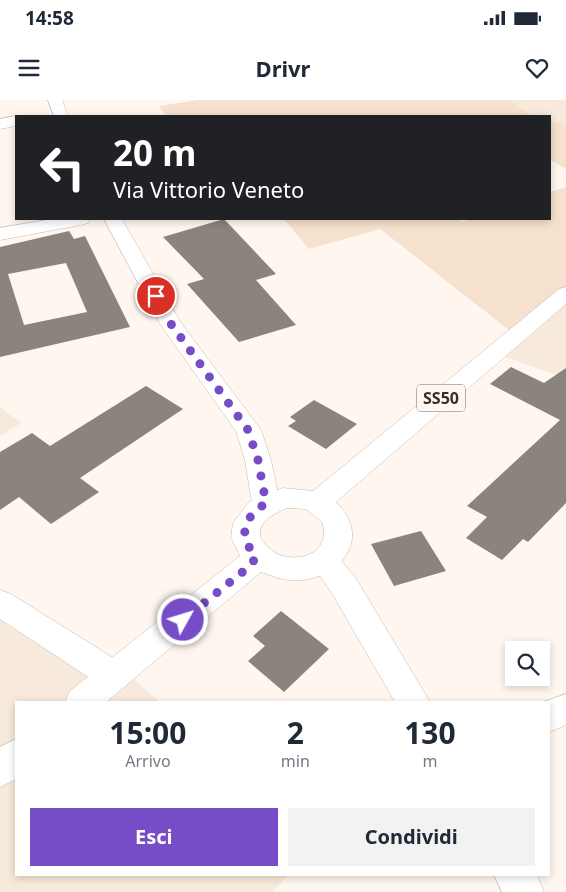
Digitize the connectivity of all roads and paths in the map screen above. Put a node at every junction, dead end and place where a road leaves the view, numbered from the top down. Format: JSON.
{"nodes":[{"id":1,"x":55,"y":100,"type":"edge"},
{"id":2,"x":58,"y":115,"type":"edge"},
{"id":3,"x":15,"y":122,"type":"edge"},
{"id":4,"x":0,"y":124,"type":"edge"},
{"id":5,"x":76,"y":220,"type":"edge"},
{"id":6,"x":114,"y":220,"type":"edge"},
{"id":7,"x":0,"y":234,"type":"edge"},
{"id":8,"x":566,"y":292,"type":"edge"},
{"id":9,"x":266,"y":503,"type":"junction"},
{"id":10,"x":317,"y":503,"type":"junction"},
{"id":11,"x":256,"y":558,"type":"junction"},
{"id":12,"x":324,"y":560,"type":"junction"},
{"id":13,"x":0,"y":603,"type":"edge"},
{"id":14,"x":114,"y":676,"type":"junction"},
{"id":15,"x":83,"y":701,"type":"edge"},
{"id":16,"x":412,"y":701,"type":"edge"},
{"id":17,"x":566,"y":708,"type":"edge"},
{"id":18,"x":550,"y":716,"type":"edge"},
{"id":19,"x":15,"y":757,"type":"edge"},
{"id":20,"x":0,"y":770,"type":"edge"},
{"id":21,"x":515,"y":876,"type":"edge"},
{"id":22,"x":524,"y":892,"type":"edge"}],
"edges":[{"from":1,"to":2,"type":"street"},
{"from":3,"to":4,"type":"street"},
{"from":5,"to":7,"type":"street"},
{"from":6,"to":9,"type":"street"},
{"from":8,"to":10,"type":"street","number":"SS50"},
{"from":9,"to":10,"type":"street"},
{"from":9,"to":11,"type":"street"},
{"from":10,"to":12,"type":"street"},
{"from":11,"to":12,"type":"street"},
{"from":11,"to":14,"type":"street"},
{"from":12,"to":16,"type":"street"},
{"from":13,"to":14,"type":"street"},
{"from":14,"to":15,"type":"street"},
{"from":17,"to":18,"type":"street"},
{"from":19,"to":20,"type":"street"},
{"from":21,"to":22,"type":"street"}]}
